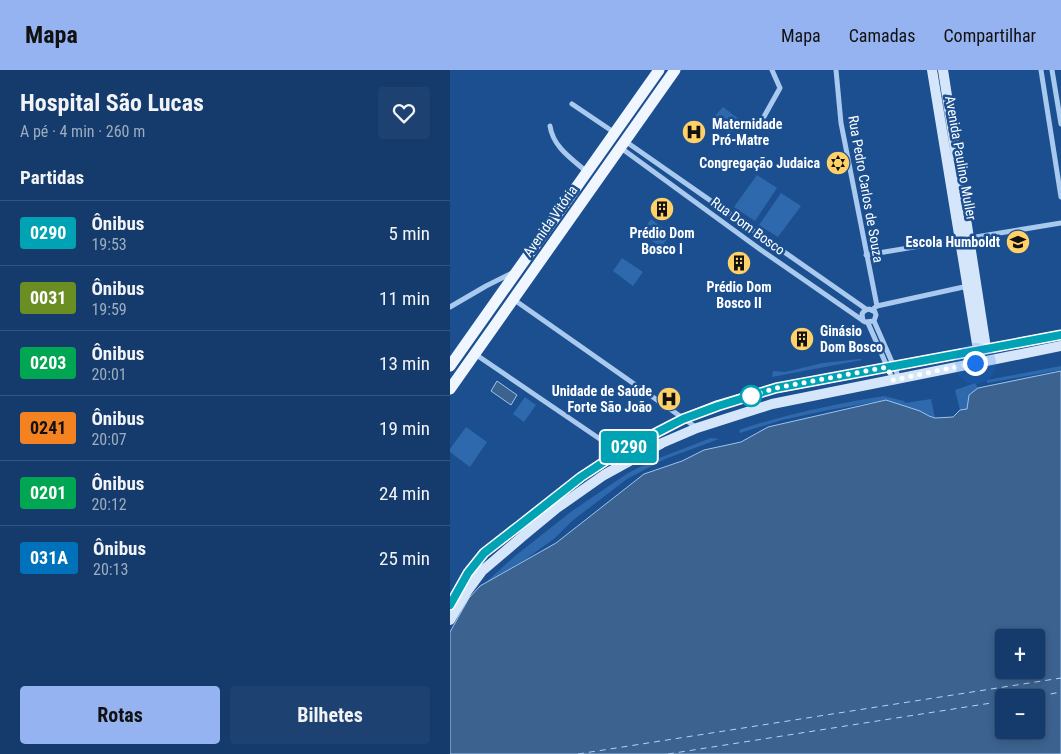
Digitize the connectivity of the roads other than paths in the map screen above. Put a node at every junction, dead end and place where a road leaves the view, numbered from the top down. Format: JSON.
{"nodes":[{"id":1,"x":659,"y":70,"type":"edge"},
{"id":2,"x":675,"y":70,"type":"edge"},
{"id":3,"x":772,"y":70,"type":"edge"},
{"id":4,"x":836,"y":70,"type":"edge"},
{"id":5,"x":932,"y":70,"type":"edge"},
{"id":6,"x":943,"y":70,"type":"edge"},
{"id":7,"x":1041,"y":70,"type":"edge"},
{"id":8,"x":1052,"y":70,"type":"edge"},
{"id":9,"x":572,"y":104,"type":"dead end"},
{"id":10,"x":762,"y":122,"type":"dead end"},
{"id":11,"x":1061,"y":124,"type":"edge"},
{"id":12,"x":550,"y":126,"type":"dead end"},
{"id":13,"x":612,"y":136,"type":"junction"},
{"id":14,"x":623,"y":144,"type":"junction"},
{"id":15,"x":587,"y":172,"type":"junction"},
{"id":16,"x":1061,"y":197,"type":"edge"},
{"id":17,"x":1061,"y":223,"type":"edge"},
{"id":18,"x":965,"y":239,"type":"junction"},
{"id":19,"x":866,"y":255,"type":"junction"},
{"id":20,"x":517,"y":271,"type":"junction"},
{"id":21,"x":968,"y":286,"type":"junction"},
{"id":22,"x":513,"y":299,"type":"junction"},
{"id":23,"x":450,"y":307,"type":"edge"},
{"id":24,"x":872,"y":308,"type":"junction"},
{"id":25,"x":868,"y":322,"type":"junction"},
{"id":26,"x":1061,"y":335,"type":"edge"},
{"id":27,"x":1061,"y":346,"type":"edge"},
{"id":28,"x":982,"y":349,"type":"junction"},
{"id":29,"x":475,"y":354,"type":"junction"},
{"id":30,"x":994,"y":359,"type":"junction"},
{"id":31,"x":450,"y":366,"type":"edge"},
{"id":32,"x":890,"y":366,"type":"junction"},
{"id":33,"x":896,"y":379,"type":"junction"},
{"id":34,"x":450,"y":389,"type":"edge"},
{"id":35,"x":683,"y":419,"type":"junction"},
{"id":36,"x":697,"y":428,"type":"junction"},
{"id":37,"x":619,"y":452,"type":"junction"},
{"id":38,"x":450,"y":604,"type":"edge"},
{"id":39,"x":450,"y":620,"type":"edge"}],
"edges":[{"from":1,"to":13,"type":"main road","name":"Avenida Vitória"},
{"from":2,"to":14,"type":"main road","name":"Avenida Vitória"},
{"from":3,"to":10,"type":"street"},
{"from":4,"to":19,"type":"street","name":"Rua Pedro Carlos de Souza"},
{"from":5,"to":18,"type":"main road","name":"Avenida Paulino Muller"},
{"from":6,"to":18,"type":"main road","name":"Avenida Paulino Muller"},
{"from":7,"to":16,"type":"street"},
{"from":8,"to":11,"type":"street"},
{"from":9,"to":13,"type":"street"},
{"from":12,"to":15,"type":"street"},
{"from":13,"to":14,"type":"main road"},
{"from":13,"to":15,"type":"main road","name":"Avenida Vitória"},
{"from":14,"to":22,"type":"main road","name":"Avenida Vitória"},
{"from":14,"to":24,"type":"street","name":"Rua Dom Bosco"},
{"from":14,"to":25,"type":"street","name":"Rua Dom Bosco"},
{"from":15,"to":20,"type":"main road","name":"Avenida Vitória"},
{"from":17,"to":18,"type":"street"},
{"from":18,"to":19,"type":"street"},
{"from":18,"to":21,"type":"main road","name":"Avenida Paulino Muller"},
{"from":18,"to":28,"type":"main road","name":"Avenida Paulino Muller"},
{"from":19,"to":24,"type":"street","name":"Rua Pedro Carlos de Souza"},
{"from":20,"to":23,"type":"street"},
{"from":20,"to":31,"type":"main road","name":"Avenida Vitória"},
{"from":21,"to":24,"type":"street"},
{"from":21,"to":28,"type":"main road","name":"Avenida Paulino Muller"},
{"from":22,"to":29,"type":"main road","name":"Avenida Vitória"},
{"from":22,"to":35,"type":"street"},
{"from":24,"to":25,"type":"street","name":"Rua Pedro Carlos de Souza"},
{"from":24,"to":25,"type":"street"},
{"from":25,"to":32,"type":"street"},
{"from":26,"to":28,"type":"main road"},
{"from":27,"to":30,"type":"main road"},
{"from":28,"to":30,"type":"main road"},
{"from":28,"to":32,"type":"main road"},
{"from":29,"to":34,"type":"main road","name":"Avenida Vitória"},
{"from":29,"to":37,"type":"street"},
{"from":30,"to":33,"type":"main road"},
{"from":32,"to":33,"type":"street"},
{"from":32,"to":35,"type":"main road"},
{"from":33,"to":36,"type":"main road"},
{"from":35,"to":36,"type":"street"},
{"from":35,"to":37,"type":"main road"},
{"from":36,"to":39,"type":"main road"},
{"from":37,"to":38,"type":"main road"}]}
